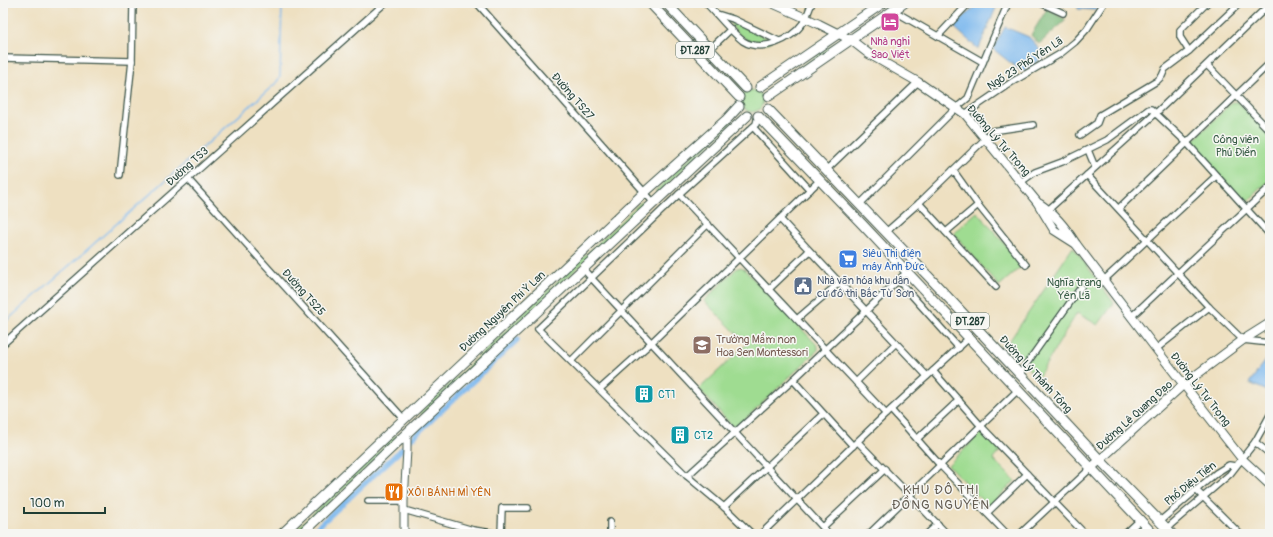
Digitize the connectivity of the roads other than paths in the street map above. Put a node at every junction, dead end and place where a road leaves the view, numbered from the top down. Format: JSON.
{"nodes":[{"id":1,"x":134,"y":3,"type":"edge"},
{"id":2,"x":385,"y":3,"type":"edge"},
{"id":3,"x":477,"y":3,"type":"edge"},
{"id":4,"x":650,"y":3,"type":"edge"},
{"id":5,"x":666,"y":3,"type":"edge"},
{"id":6,"x":706,"y":3,"type":"edge"},
{"id":7,"x":772,"y":3,"type":"edge"},
{"id":8,"x":812,"y":3,"type":"edge"},
{"id":9,"x":883,"y":3,"type":"edge"},
{"id":10,"x":904,"y":3,"type":"edge"},
{"id":11,"x":969,"y":3,"type":"edge"},
{"id":12,"x":1008,"y":3,"type":"edge"},
{"id":13,"x":1041,"y":3,"type":"edge"},
{"id":14,"x":1104,"y":3,"type":"edge"},
{"id":15,"x":1206,"y":3,"type":"edge"},
{"id":16,"x":1240,"y":3,"type":"edge"},
{"id":17,"x":1270,"y":4,"type":"edge"},
{"id":18,"x":894,"y":11,"type":"junction"},
{"id":19,"x":1063,"y":13,"type":"dead end"},
{"id":20,"x":717,"y":14,"type":"junction"},
{"id":21,"x":806,"y":18,"type":"junction"},
{"id":22,"x":731,"y":29,"type":"junction"},
{"id":23,"x":839,"y":34,"type":"junction"},
{"id":24,"x":938,"y":36,"type":"junction"},
{"id":25,"x":851,"y":40,"type":"junction"},
{"id":26,"x":779,"y":41,"type":"junction"},
{"id":27,"x":710,"y":50,"type":"junction"},
{"id":28,"x":1189,"y":51,"type":"junction"},
{"id":29,"x":3,"y":58,"type":"edge"},
{"id":30,"x":132,"y":61,"type":"junction"},
{"id":31,"x":983,"y":62,"type":"junction"},
{"id":32,"x":1270,"y":63,"type":"edge"},
{"id":33,"x":1206,"y":65,"type":"junction"},
{"id":34,"x":918,"y":82,"type":"junction"},
{"id":35,"x":760,"y":87,"type":"junction"},
{"id":36,"x":746,"y":88,"type":"junction"},
{"id":37,"x":1236,"y":95,"type":"junction"},
{"id":38,"x":769,"y":96,"type":"junction"},
{"id":39,"x":739,"y":102,"type":"junction"},
{"id":40,"x":956,"y":108,"type":"junction"},
{"id":41,"x":768,"y":109,"type":"junction"},
{"id":42,"x":1156,"y":113,"type":"junction"},
{"id":43,"x":965,"y":114,"type":"junction"},
{"id":44,"x":747,"y":116,"type":"junction"},
{"id":45,"x":758,"y":116,"type":"junction"},
{"id":46,"x":1033,"y":125,"type":"dead end"},
{"id":47,"x":753,"y":127,"type":"junction"},
{"id":48,"x":1269,"y":127,"type":"edge"},
{"id":49,"x":1080,"y":135,"type":"dead end"},
{"id":50,"x":986,"y":138,"type":"junction"},
{"id":51,"x":1187,"y":143,"type":"junction"},
{"id":52,"x":1088,"y":150,"type":"junction"},
{"id":53,"x":1096,"y":167,"type":"junction"},
{"id":54,"x":826,"y":170,"type":"junction"},
{"id":55,"x":953,"y":170,"type":"junction"},
{"id":56,"x":120,"y":175,"type":"dead end"},
{"id":57,"x":1087,"y":175,"type":"junction"},
{"id":58,"x":1216,"y":176,"type":"junction"},
{"id":59,"x":188,"y":179,"type":"junction"},
{"id":60,"x":820,"y":180,"type":"junction"},
{"id":61,"x":1021,"y":182,"type":"junction"},
{"id":62,"x":1270,"y":187,"type":"edge"},
{"id":63,"x":810,"y":190,"type":"junction"},
{"id":64,"x":644,"y":193,"type":"junction"},
{"id":65,"x":679,"y":194,"type":"junction"},
{"id":66,"x":1037,"y":202,"type":"junction"},
{"id":67,"x":654,"y":203,"type":"junction"},
{"id":68,"x":919,"y":203,"type":"junction"},
{"id":69,"x":860,"y":204,"type":"junction"},
{"id":70,"x":978,"y":205,"type":"junction"},
{"id":71,"x":1119,"y":208,"type":"junction"},
{"id":72,"x":1247,"y":209,"type":"junction"},
{"id":73,"x":1048,"y":210,"type":"junction"},
{"id":74,"x":780,"y":219,"type":"junction"},
{"id":75,"x":874,"y":219,"type":"junction"},
{"id":76,"x":708,"y":224,"type":"junction"},
{"id":77,"x":866,"y":228,"type":"junction"},
{"id":78,"x":886,"y":232,"type":"junction"},
{"id":79,"x":946,"y":232,"type":"junction"},
{"id":80,"x":1270,"y":235,"type":"edge"},
{"id":81,"x":1148,"y":240,"type":"junction"},
{"id":82,"x":1076,"y":244,"type":"junction"},
{"id":83,"x":809,"y":251,"type":"junction"},
{"id":84,"x":739,"y":258,"type":"junction"},
{"id":85,"x":1026,"y":265,"type":"dead end"},
{"id":86,"x":584,"y":268,"type":"junction"},
{"id":87,"x":907,"y":272,"type":"junction"},
{"id":88,"x":1179,"y":273,"type":"junction"},
{"id":89,"x":591,"y":277,"type":"junction"},
{"id":90,"x":898,"y":280,"type":"junction"},
{"id":91,"x":1104,"y":280,"type":"junction"},
{"id":92,"x":839,"y":283,"type":"junction"},
{"id":93,"x":996,"y":287,"type":"dead end"},
{"id":94,"x":1081,"y":287,"type":"dead end"},
{"id":95,"x":768,"y":290,"type":"junction"},
{"id":96,"x":1209,"y":307,"type":"junction"},
{"id":97,"x":622,"y":310,"type":"junction"},
{"id":98,"x":865,"y":310,"type":"junction"},
{"id":99,"x":1131,"y":317,"type":"junction"},
{"id":100,"x":797,"y":319,"type":"junction"},
{"id":101,"x":1270,"y":323,"type":"edge"},
{"id":102,"x":969,"y":338,"type":"junction"},
{"id":103,"x":1243,"y":340,"type":"junction"},
{"id":104,"x":652,"y":342,"type":"junction"},
{"id":105,"x":896,"y":343,"type":"junction"},
{"id":106,"x":1270,"y":343,"type":"edge"},
{"id":107,"x":3,"y":344,"type":"edge"},
{"id":108,"x":959,"y":348,"type":"junction"},
{"id":109,"x":825,"y":349,"type":"junction"},
{"id":110,"x":1156,"y":349,"type":"junction"},
{"id":111,"x":571,"y":361,"type":"junction"},
{"id":112,"x":933,"y":372,"type":"junction"},
{"id":113,"x":1020,"y":375,"type":"junction"},
{"id":114,"x":928,"y":376,"type":"junction"},
{"id":115,"x":793,"y":380,"type":"junction"},
{"id":116,"x":856,"y":382,"type":"junction"},
{"id":117,"x":1184,"y":384,"type":"junction"},
{"id":118,"x":600,"y":389,"type":"junction"},
{"id":119,"x":1018,"y":390,"type":"junction"},
{"id":120,"x":959,"y":400,"type":"junction"},
{"id":121,"x":891,"y":410,"type":"junction"},
{"id":122,"x":823,"y":414,"type":"junction"},
{"id":123,"x":886,"y":414,"type":"junction"},
{"id":124,"x":1270,"y":415,"type":"edge"},
{"id":125,"x":404,"y":419,"type":"junction"},
{"id":126,"x":981,"y":426,"type":"junction"},
{"id":127,"x":734,"y":432,"type":"junction"},
{"id":128,"x":407,"y":433,"type":"junction"},
{"id":129,"x":917,"y":439,"type":"junction"},
{"id":130,"x":858,"y":442,"type":"junction"},
{"id":131,"x":1255,"y":442,"type":"junction"},
{"id":132,"x":853,"y":446,"type":"junction"},
{"id":133,"x":1270,"y":454,"type":"edge"},
{"id":134,"x":1100,"y":460,"type":"junction"},
{"id":135,"x":1242,"y":460,"type":"junction"},
{"id":136,"x":940,"y":465,"type":"junction"},
{"id":137,"x":766,"y":466,"type":"junction"},
{"id":138,"x":1235,"y":466,"type":"junction"},
{"id":139,"x":1091,"y":468,"type":"junction"},
{"id":140,"x":885,"y":469,"type":"junction"},
{"id":141,"x":1027,"y":474,"type":"junction"},
{"id":142,"x":688,"y":476,"type":"junction"},
{"id":143,"x":1270,"y":485,"type":"edge"},
{"id":144,"x":1196,"y":490,"type":"junction"},
{"id":145,"x":910,"y":495,"type":"junction"},
{"id":146,"x":1202,"y":497,"type":"junction"},
{"id":147,"x":797,"y":499,"type":"junction"},
{"id":148,"x":368,"y":501,"type":"dead end"},
{"id":149,"x":404,"y":501,"type":"junction"},
{"id":150,"x":1054,"y":502,"type":"junction"},
{"id":151,"x":724,"y":507,"type":"junction"},
{"id":152,"x":528,"y":508,"type":"dead end"},
{"id":153,"x":404,"y":510,"type":"junction"},
{"id":154,"x":987,"y":513,"type":"junction"},
{"id":155,"x":1140,"y":520,"type":"junction"},
{"id":156,"x":610,"y":522,"type":"dead end"},
{"id":157,"x":938,"y":524,"type":"junction"},
{"id":158,"x":462,"y":527,"type":"junction"},
{"id":159,"x":823,"y":527,"type":"junction"},
{"id":160,"x":1166,"y":528,"type":"edge"},
{"id":161,"x":492,"y":533,"type":"edge"},
{"id":162,"x":1081,"y":533,"type":"edge"},
{"id":163,"x":282,"y":534,"type":"edge"},
{"id":164,"x":301,"y":534,"type":"edge"},
{"id":165,"x":404,"y":534,"type":"edge"},
{"id":166,"x":461,"y":534,"type":"edge"},
{"id":167,"x":500,"y":534,"type":"edge"},
{"id":168,"x":610,"y":534,"type":"edge"},
{"id":169,"x":752,"y":534,"type":"edge"},
{"id":170,"x":761,"y":534,"type":"edge"},
{"id":171,"x":829,"y":534,"type":"edge"},
{"id":172,"x":869,"y":534,"type":"edge"},
{"id":173,"x":927,"y":534,"type":"edge"},
{"id":174,"x":947,"y":534,"type":"edge"},
{"id":175,"x":1007,"y":534,"type":"edge"},
{"id":176,"x":1020,"y":534,"type":"edge"},
{"id":177,"x":1125,"y":534,"type":"edge"},
{"id":178,"x":1153,"y":534,"type":"edge"},
{"id":179,"x":1240,"y":534,"type":"edge"}],
"edges":[{"from":1,"to":30,"type":"street"},
{"from":2,"to":59,"type":"street","name":"Đường TS3"},
{"from":3,"to":64,"type":"street","name":"Đường TS27"},
{"from":4,"to":39,"type":"main road","number":"ĐT.287"},
{"from":5,"to":27,"type":"main road","number":"ĐT.287"},
{"from":6,"to":20,"type":"street"},
{"from":7,"to":21,"type":"main road","name":"Đường Lý Tự Trọng"},
{"from":8,"to":21,"type":"street"},
{"from":9,"to":23,"type":"main road"},
{"from":10,"to":18,"type":"main road"},
{"from":11,"to":24,"type":"street"},
{"from":12,"to":31,"type":"street"},
{"from":13,"to":19,"type":"street"},
{"from":14,"to":43,"type":"street","name":"Ngõ 23 Phố Yên Lã"},
{"from":15,"to":28,"type":"street"},
{"from":16,"to":28,"type":"street"},
{"from":17,"to":33,"type":"street"},
{"from":18,"to":24,"type":"street"},
{"from":18,"to":25,"type":"main road"},
{"from":20,"to":22,"type":"street"},
{"from":20,"to":26,"type":"street"},
{"from":21,"to":23,"type":"main road","name":"Đường Lý Tự Trọng"},
{"from":21,"to":26,"type":"street"},
{"from":22,"to":26,"type":"street"},
{"from":22,"to":27,"type":"street"},
{"from":23,"to":25,"type":"main road","name":"Đường Lý Tự Trọng"},
{"from":23,"to":35,"type":"main road"},
{"from":24,"to":31,"type":"street"},
{"from":25,"to":34,"type":"main road","name":"Đường Lý Tự Trọng"},
{"from":25,"to":38,"type":"main road"},
{"from":27,"to":36,"type":"main road","number":"ĐT.287"},
{"from":28,"to":49,"type":"street"},
{"from":29,"to":30,"type":"street"},
{"from":30,"to":56,"type":"street"},
{"from":31,"to":40,"type":"street"},
{"from":32,"to":37,"type":"street"},
{"from":33,"to":37,"type":"street"},
{"from":33,"to":42,"type":"street"},
{"from":34,"to":40,"type":"main road","name":"Đường Lý Tự Trọng"},
{"from":34,"to":54,"type":"street"},
{"from":35,"to":36,"type":"main road"},
{"from":35,"to":38,"type":"main road"},
{"from":36,"to":39,"type":"main road"},
{"from":37,"to":48,"type":"street"},
{"from":37,"to":51,"type":"street"},
{"from":38,"to":41,"type":"main road"},
{"from":39,"to":44,"type":"main road"},
{"from":39,"to":64,"type":"main road","name":"Đường Nguyên Phi Ỷ Lan"},
{"from":40,"to":43,"type":"main road","name":"Đường Lý Tự Trọng"},
{"from":40,"to":69,"type":"street"},
{"from":41,"to":45,"type":"main road"},
{"from":41,"to":54,"type":"main road","name":"Đường Lý Thánh Tông","number":"ĐT.287"},
{"from":42,"to":51,"type":"street"},
{"from":42,"to":52,"type":"street"},
{"from":42,"to":53,"type":"street"},
{"from":43,"to":50,"type":"main road","name":"Đường Lý Tự Trọng"},
{"from":44,"to":45,"type":"main road"},
{"from":44,"to":67,"type":"main road"},
{"from":45,"to":47,"type":"street"},
{"from":45,"to":60,"type":"main road","number":"ĐT.287"},
{"from":46,"to":50,"type":"street"},
{"from":47,"to":63,"type":"street"},
{"from":47,"to":65,"type":"street"},
{"from":50,"to":55,"type":"street"},
{"from":50,"to":61,"type":"main road","name":"Đường Lý Tự Trọng"},
{"from":51,"to":58,"type":"street"},
{"from":51,"to":71,"type":"street"},
{"from":52,"to":53,"type":"street"},
{"from":52,"to":61,"type":"street"},
{"from":53,"to":57,"type":"street"},
{"from":54,"to":69,"type":"main road","name":"Đường Lý Thánh Tông","number":"ĐT.287"},
{"from":55,"to":68,"type":"street"},
{"from":55,"to":70,"type":"street"},
{"from":57,"to":71,"type":"street"},
{"from":57,"to":73,"type":"street"},
{"from":58,"to":72,"type":"street"},
{"from":58,"to":81,"type":"street"},
{"from":59,"to":107,"type":"street","name":"Đường TS3"},
{"from":59,"to":125,"type":"street","name":"Đường TS25"},
{"from":60,"to":63,"type":"street"},
{"from":60,"to":77,"type":"main road","number":"ĐT.287"},
{"from":61,"to":66,"type":"main road","name":"Đường Lý Tự Trọng"},
{"from":62,"to":72,"type":"street"},
{"from":63,"to":74,"type":"street"},
{"from":64,"to":67,"type":"street","name":"Đường TS27"},
{"from":64,"to":125,"type":"main road","name":"Đường Nguyên Phi Ỷ Lan"},
{"from":65,"to":76,"type":"street"},
{"from":65,"to":89,"type":"street"},
{"from":66,"to":73,"type":"main road","name":"Đường Lý Tự Trọng"},
{"from":66,"to":82,"type":"main road","name":"Đường Lý Tự Trọng"},
{"from":67,"to":86,"type":"main road"},
{"from":68,"to":78,"type":"street"},
{"from":68,"to":79,"type":"street"},
{"from":69,"to":75,"type":"main road","name":"Đường Lý Thánh Tông","number":"ĐT.287"},
{"from":70,"to":79,"type":"street"},
{"from":70,"to":85,"type":"street"},
{"from":71,"to":81,"type":"street"},
{"from":72,"to":80,"type":"street"},
{"from":72,"to":88,"type":"street"},
{"from":73,"to":82,"type":"main road","name":"Đường Lý Tự Trọng"},
{"from":74,"to":83,"type":"street"},
{"from":74,"to":84,"type":"street"},
{"from":75,"to":77,"type":"main road"},
{"from":75,"to":78,"type":"main road","name":"Đường Lý Thánh Tông","number":"ĐT.287"},
{"from":76,"to":84,"type":"street"},
{"from":76,"to":97,"type":"street"},
{"from":77,"to":87,"type":"main road","number":"ĐT.287"},
{"from":78,"to":113,"type":"main road","name":"Đường Lý Thánh Tông","number":"ĐT.287"},
{"from":79,"to":93,"type":"street"},
{"from":81,"to":88,"type":"street"},
{"from":81,"to":91,"type":"street"},
{"from":82,"to":91,"type":"main road","name":"Đường Lý Tự Trọng"},
{"from":83,"to":92,"type":"street"},
{"from":83,"to":95,"type":"street"},
{"from":84,"to":95,"type":"street"},
{"from":84,"to":104,"type":"street"},
{"from":86,"to":89,"type":"street"},
{"from":86,"to":128,"type":"main road"},
{"from":87,"to":90,"type":"street"},
{"from":87,"to":102,"type":"main road","number":"ĐT.287"},
{"from":88,"to":96,"type":"street"},
{"from":88,"to":99,"type":"street"},
{"from":89,"to":97,"type":"street"},
{"from":89,"to":111,"type":"street"},
{"from":90,"to":98,"type":"street"},
{"from":90,"to":108,"type":"street"},
{"from":91,"to":99,"type":"main road","name":"Đường Lý Tự Trọng"},
{"from":92,"to":98,"type":"street"},
{"from":92,"to":100,"type":"street"},
{"from":94,"to":113,"type":"street"},
{"from":95,"to":100,"type":"street"},
{"from":96,"to":103,"type":"street"},
{"from":96,"to":110,"type":"street"},
{"from":97,"to":104,"type":"street"},
{"from":97,"to":111,"type":"street"},
{"from":98,"to":105,"type":"street"},
{"from":98,"to":109,"type":"street"},
{"from":99,"to":110,"type":"main road","name":"Đường Lý Tự Trọng"},
{"from":100,"to":109,"type":"street"},
{"from":101,"to":103,"type":"main road","name":"Đường Lê Quang Đạo"},
{"from":102,"to":108,"type":"street"},
{"from":102,"to":119,"type":"main road","number":"ĐT.287"},
{"from":103,"to":106,"type":"street"},
{"from":103,"to":117,"type":"main road","name":"Đường Lê Quang Đạo"},
{"from":104,"to":118,"type":"street"},
{"from":104,"to":127,"type":"street"},
{"from":105,"to":114,"type":"street"},
{"from":105,"to":116,"type":"street"},
{"from":108,"to":112,"type":"street"},
{"from":109,"to":115,"type":"street"},
{"from":109,"to":116,"type":"street"},
{"from":110,"to":117,"type":"main road","name":"Đường Lý Tự Trọng"},
{"from":111,"to":118,"type":"street"},
{"from":112,"to":114,"type":"street"},
{"from":112,"to":120,"type":"street"},
{"from":113,"to":134,"type":"main road","name":"Đường Lý Thánh Tông","number":"ĐT.287"},
{"from":114,"to":121,"type":"street"},
{"from":115,"to":122,"type":"street"},
{"from":115,"to":127,"type":"street"},
{"from":116,"to":123,"type":"street"},
{"from":117,"to":134,"type":"main road","name":"Đường Lê Quang Đạo"},
{"from":117,"to":135,"type":"main road","name":"Đường Lý Tự Trọng"},
{"from":118,"to":142,"type":"street"},
{"from":119,"to":126,"type":"street"},
{"from":119,"to":139,"type":"main road","number":"ĐT.287"},
{"from":120,"to":126,"type":"street"},
{"from":120,"to":129,"type":"street"},
{"from":121,"to":123,"type":"street"},
{"from":121,"to":129,"type":"street"},
{"from":122,"to":132,"type":"street"},
{"from":122,"to":137,"type":"street"},
{"from":123,"to":130,"type":"street"},
{"from":124,"to":131,"type":"street","name":"Phố Diệu Tiên"},
{"from":125,"to":128,"type":"main road"},
{"from":125,"to":163,"type":"main road","name":"Đường Nguyên Phi Ỷ Lan"},
{"from":126,"to":136,"type":"street"},
{"from":126,"to":141,"type":"street"},
{"from":127,"to":137,"type":"street"},
{"from":127,"to":142,"type":"street"},
{"from":128,"to":149,"type":"street"},
{"from":128,"to":164,"type":"main road"},
{"from":129,"to":136,"type":"street"},
{"from":130,"to":132,"type":"street"},
{"from":130,"to":140,"type":"street"},
{"from":131,"to":133,"type":"street"},
{"from":131,"to":135,"type":"street","name":"Phố Diệu Tiên"},
{"from":132,"to":147,"type":"street"},
{"from":134,"to":139,"type":"main road","name":"Đường Lê Quang Đạo"},
{"from":134,"to":160,"type":"main road","name":"Đường Lý Thánh Tông","number":"ĐT.287"},
{"from":135,"to":138,"type":"street","name":"Phố Diệu Tiên"},
{"from":135,"to":143,"type":"main road","name":"Đường Lý Tự Trọng"},
{"from":136,"to":145,"type":"street"},
{"from":136,"to":154,"type":"street"},
{"from":137,"to":147,"type":"street"},
{"from":137,"to":151,"type":"street"},
{"from":138,"to":144,"type":"street","name":"Phố Diệu Tiên"},
{"from":138,"to":146,"type":"street","name":"Phố Diệu Tiên"},
{"from":139,"to":150,"type":"street"},
{"from":139,"to":155,"type":"main road","number":"ĐT.287"},
{"from":140,"to":145,"type":"street"},
{"from":140,"to":159,"type":"street"},
{"from":141,"to":150,"type":"street"},
{"from":141,"to":154,"type":"street"},
{"from":142,"to":151,"type":"street"},
{"from":144,"to":146,"type":"street"},
{"from":144,"to":160,"type":"street","name":"Phố Diệu Tiên"},
{"from":145,"to":157,"type":"street"},
{"from":145,"to":172,"type":"street"},
{"from":146,"to":160,"type":"street","name":"Phố Diệu Tiên"},
{"from":146,"to":179,"type":"street"},
{"from":147,"to":159,"type":"street"},
{"from":147,"to":170,"type":"street"},
{"from":148,"to":149,"type":"street"},
{"from":149,"to":153,"type":"street"},
{"from":150,"to":162,"type":"street"},
{"from":150,"to":176,"type":"street"},
{"from":151,"to":169,"type":"street"},
{"from":152,"to":167,"type":"street"},
{"from":153,"to":158,"type":"street"},
{"from":153,"to":165,"type":"street"},
{"from":154,"to":175,"type":"street"},
{"from":155,"to":177,"type":"street"},
{"from":155,"to":178,"type":"main road","number":"ĐT.287"},
{"from":156,"to":168,"type":"street"},
{"from":157,"to":173,"type":"street"},
{"from":157,"to":174,"type":"street"},
{"from":158,"to":161,"type":"street"},
{"from":158,"to":166,"type":"street"},
{"from":159,"to":171,"type":"street"},
{"from":161,"to":167,"type":"street"}]}
